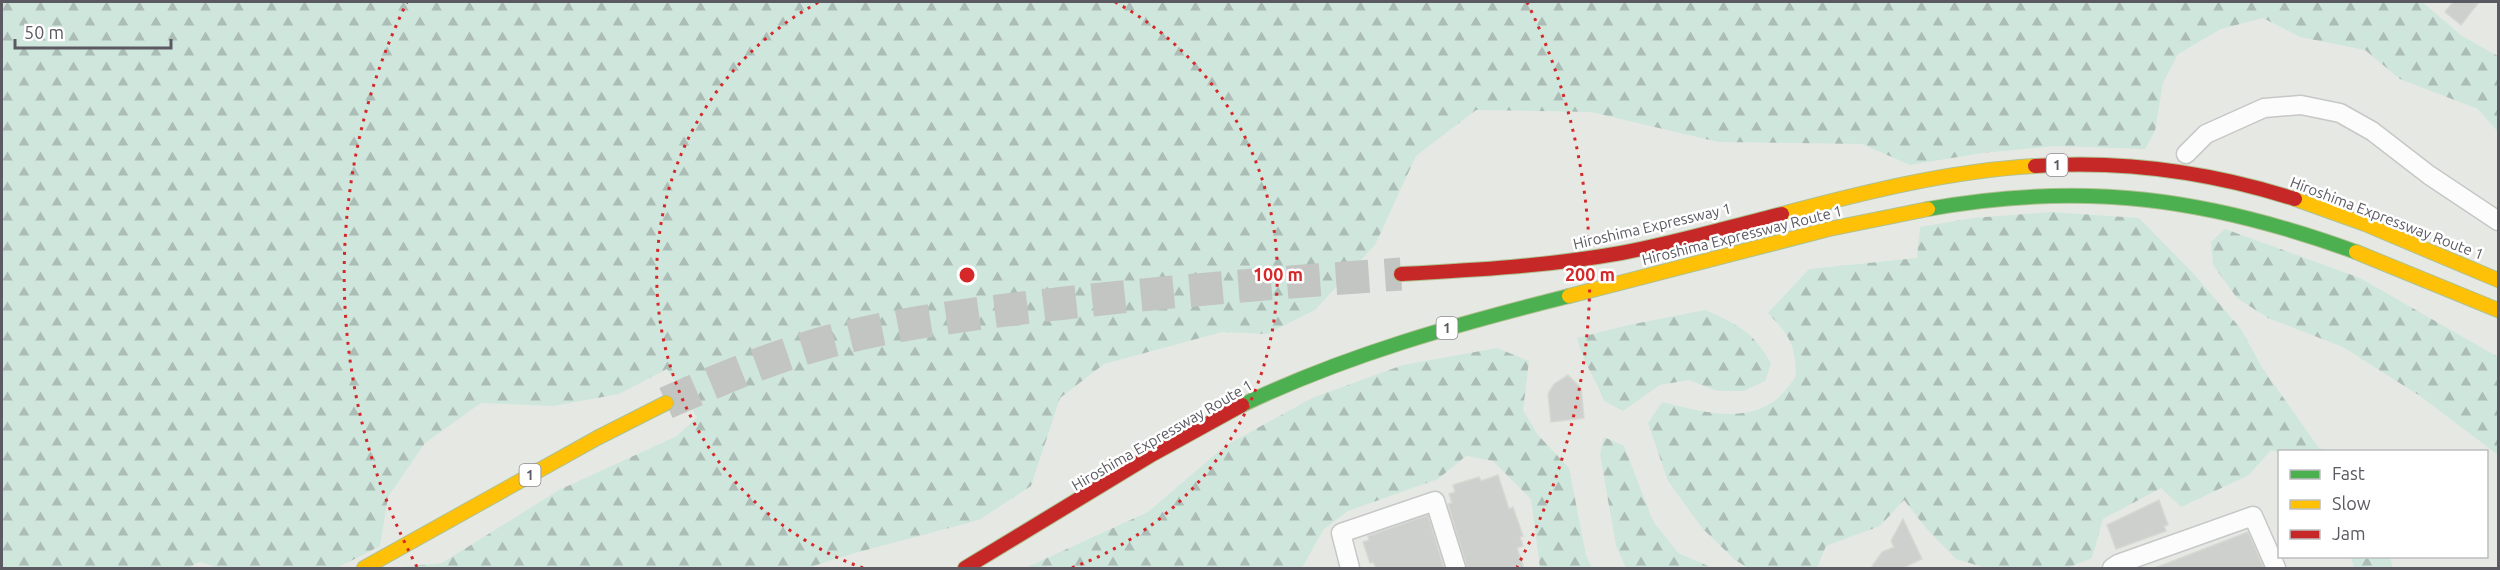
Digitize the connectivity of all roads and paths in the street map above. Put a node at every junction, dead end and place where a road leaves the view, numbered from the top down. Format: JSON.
{"nodes":[{"id":1,"x":2186,"y":154,"type":"dead end"},
{"id":2,"x":1872,"y":190,"type":"joint"},
{"id":3,"x":2499,"y":221,"type":"edge"},
{"id":4,"x":1401,"y":274,"type":"tunnel mouth"},
{"id":5,"x":2499,"y":280,"type":"edge"},
{"id":6,"x":2499,"y":310,"type":"edge"},
{"id":7,"x":666,"y":403,"type":"tunnel mouth"},
{"id":8,"x":971,"y":565,"type":"edge"},
{"id":9,"x":364,"y":568,"type":"edge"},
{"id":10,"x":1350,"y":568,"type":"edge"},
{"id":11,"x":1456,"y":568,"type":"edge"},
{"id":12,"x":2112,"y":568,"type":"edge"},
{"id":13,"x":2276,"y":568,"type":"edge"}],
"edges":[{"from":1,"to":3,"type":"street"},
{"from":2,"to":4,"type":"highway","name":"Hiroshima Expressway 1","number":"1"},
{"from":2,"to":5,"type":"highway","name":"Hiroshima Expressway Route 1","number":"1"},
{"from":6,"to":8,"type":"highway","name":"Hiroshima Expressway Route 1","number":"1"},
{"from":7,"to":9,"type":"highway","number":"1"},
{"from":10,"to":11,"type":"street"},
{"from":12,"to":13,"type":"street"}]}
